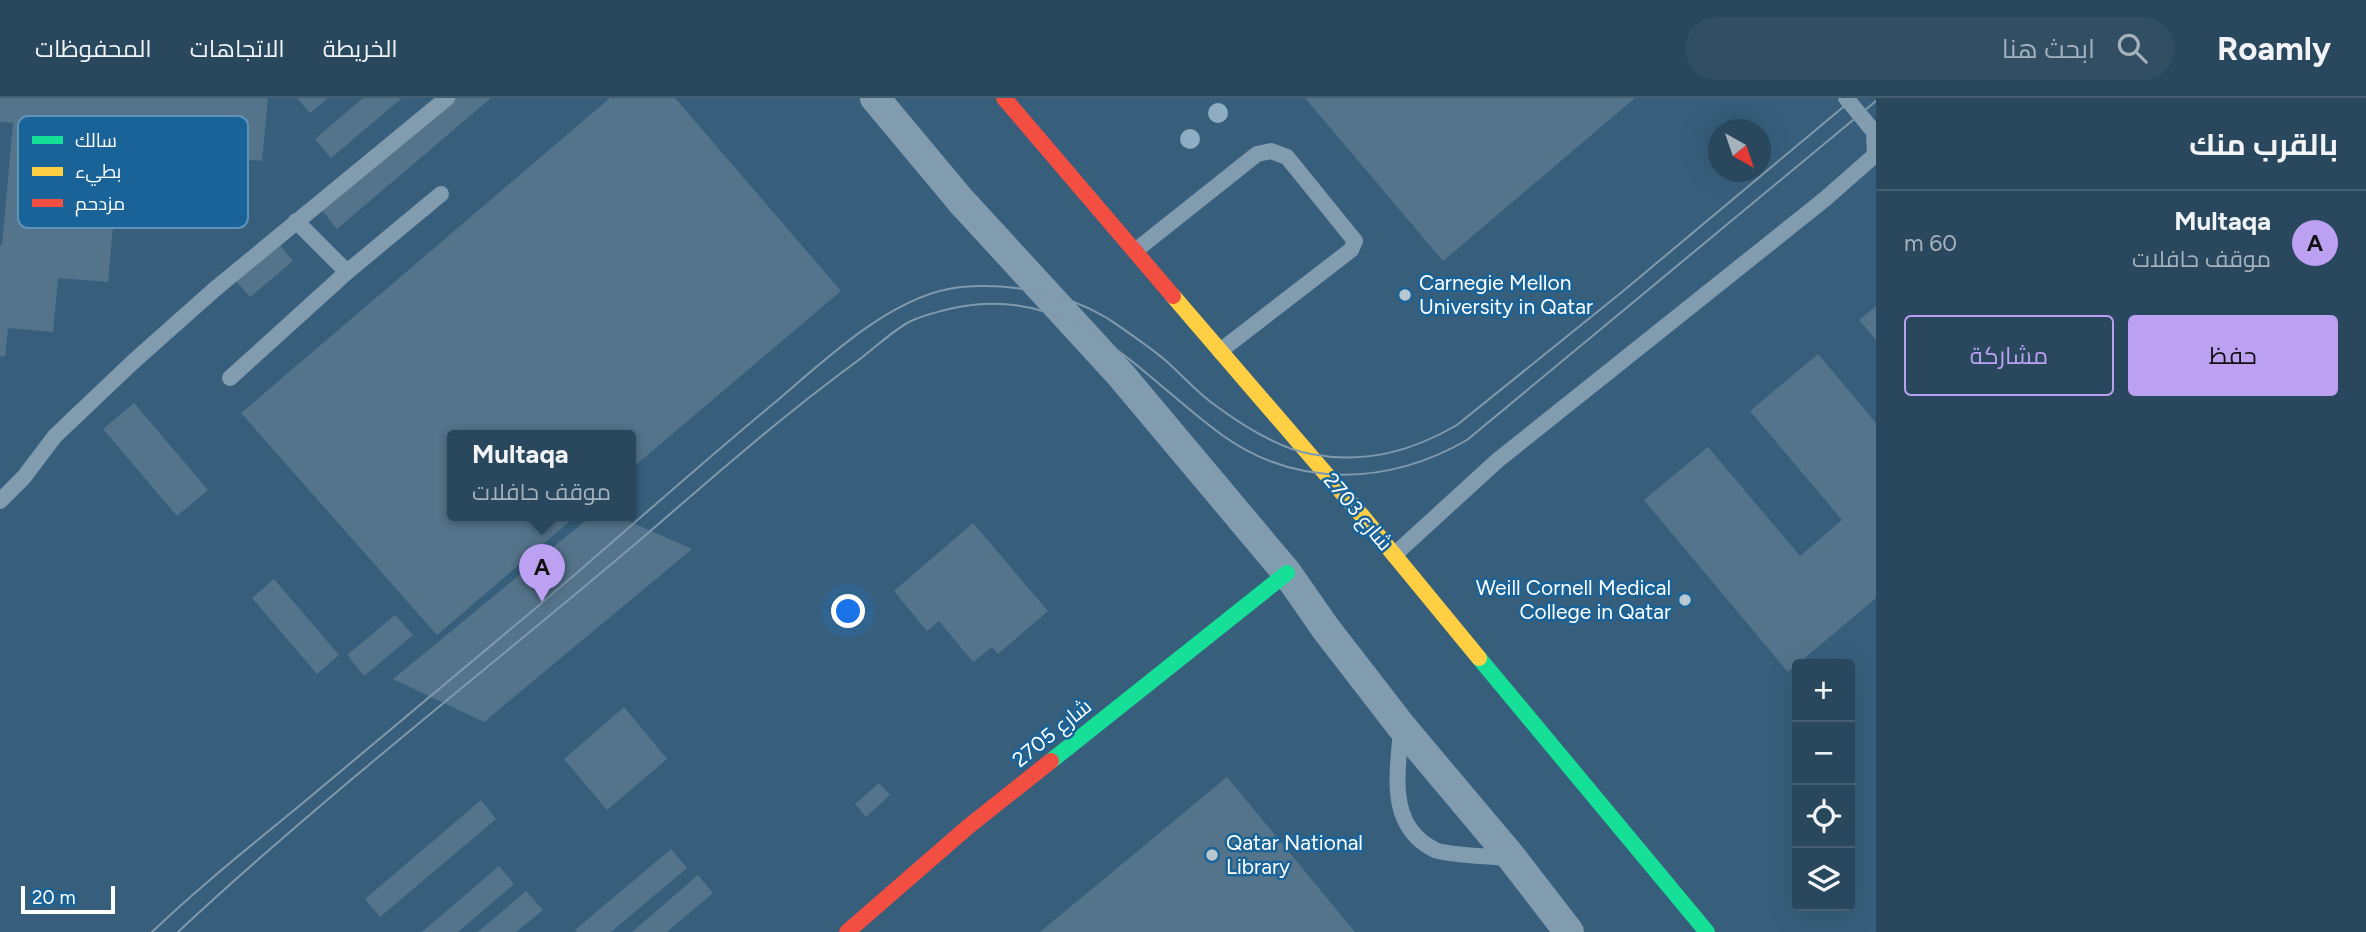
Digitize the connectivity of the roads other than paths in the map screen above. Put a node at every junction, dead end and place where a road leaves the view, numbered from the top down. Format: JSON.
{"nodes":[{"id":1,"x":447,"y":98,"type":"edge"},
{"id":2,"x":875,"y":98,"type":"edge"},
{"id":3,"x":1004,"y":98,"type":"edge"},
{"id":4,"x":1846,"y":98,"type":"edge"},
{"id":5,"x":441,"y":194,"type":"dead end"},
{"id":6,"x":296,"y":221,"type":"junction"},
{"id":7,"x":1134,"y":251,"type":"junction"},
{"id":8,"x":347,"y":272,"type":"junction"},
{"id":9,"x":1220,"y":351,"type":"junction"},
{"id":10,"x":230,"y":378,"type":"dead end"},
{"id":11,"x":0,"y":502,"type":"edge"},
{"id":12,"x":1394,"y":555,"type":"junction"},
{"id":13,"x":1287,"y":573,"type":"junction"},
{"id":14,"x":1401,"y":726,"type":"junction"},
{"id":15,"x":1512,"y":859,"type":"junction"},
{"id":16,"x":848,"y":931,"type":"edge"},
{"id":17,"x":1569,"y":932,"type":"edge"},
{"id":18,"x":1707,"y":932,"type":"edge"}],
"edges":[{"from":1,"to":6,"type":"lane"},
{"from":2,"to":13,"type":"street"},
{"from":3,"to":7,"type":"street","name":"شارع 2703"},
{"from":4,"to":12,"type":"lane"},
{"from":5,"to":8,"type":"lane"},
{"from":6,"to":8,"type":"lane"},
{"from":6,"to":11,"type":"lane"},
{"from":7,"to":9,"type":"street","name":"شارع 2703"},
{"from":7,"to":9,"type":"lane"},
{"from":8,"to":10,"type":"lane"},
{"from":9,"to":12,"type":"street","name":"شارع 2703"},
{"from":12,"to":18,"type":"street","name":"شارع 2703"},
{"from":13,"to":14,"type":"street"},
{"from":13,"to":16,"type":"street","name":"شارع 2705"},
{"from":14,"to":15,"type":"street"},
{"from":14,"to":15,"type":"lane"},
{"from":15,"to":17,"type":"street"}]}
